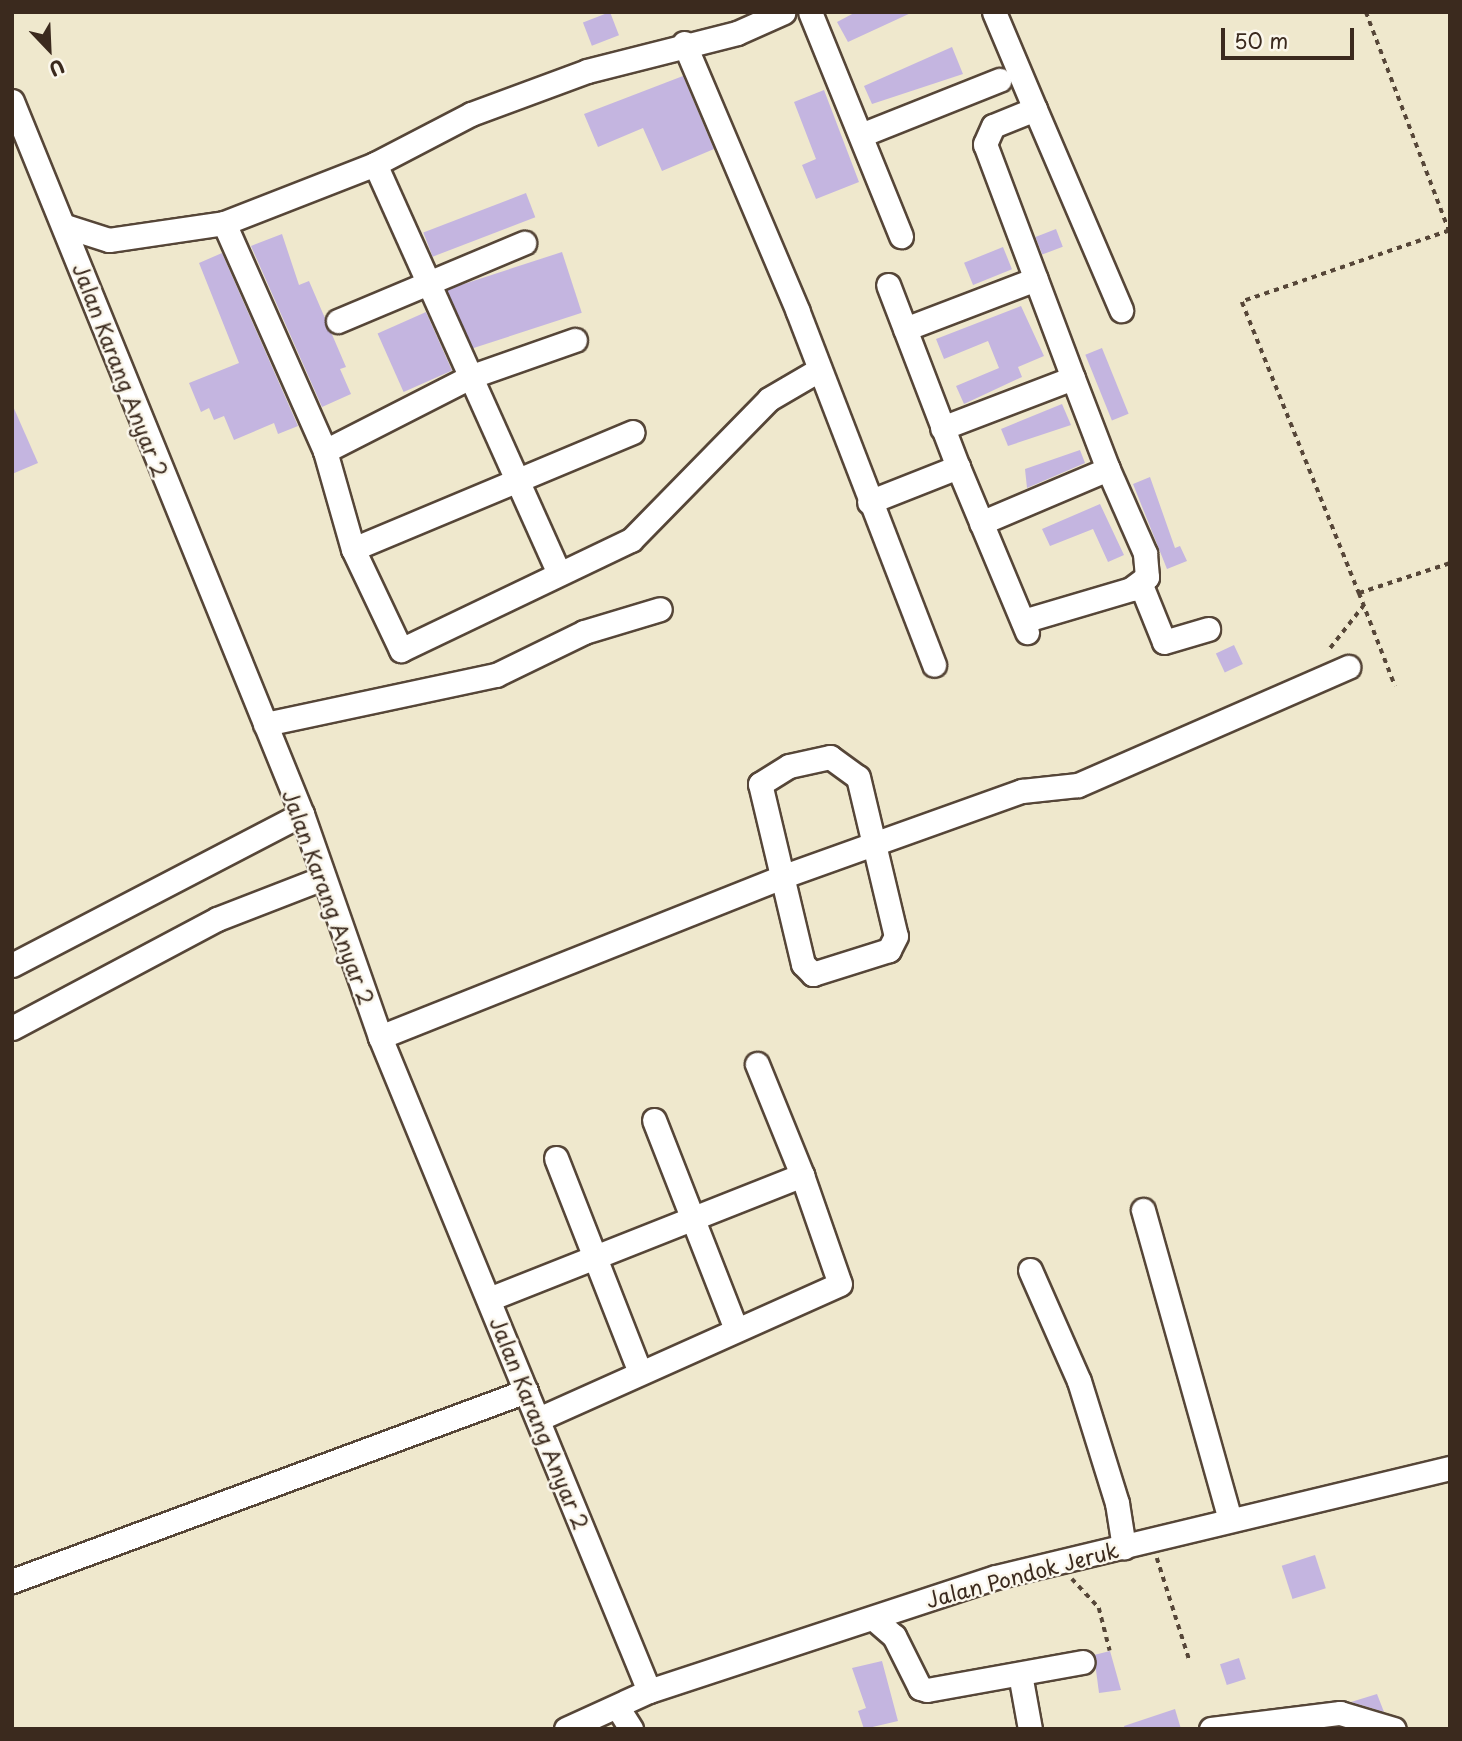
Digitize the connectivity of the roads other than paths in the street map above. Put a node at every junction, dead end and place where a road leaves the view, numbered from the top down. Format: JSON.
{"nodes":[{"id":1,"x":784,"y":12,"type":"edge"},
{"id":2,"x":810,"y":12,"type":"edge"},
{"id":3,"x":994,"y":12,"type":"edge"},
{"id":4,"x":684,"y":43,"type":"junction"},
{"id":5,"x":999,"y":80,"type":"dead end"},
{"id":6,"x":12,"y":101,"type":"edge"},
{"id":7,"x":1035,"y":109,"type":"junction"},
{"id":8,"x":861,"y":135,"type":"junction"},
{"id":9,"x":375,"y":164,"type":"junction"},
{"id":10,"x":224,"y":223,"type":"junction"},
{"id":11,"x":65,"y":226,"type":"junction"},
{"id":12,"x":901,"y":236,"type":"dead end"},
{"id":13,"x":524,"y":243,"type":"dead end"},
{"id":14,"x":1036,"y":279,"type":"junction"},
{"id":15,"x":428,"y":283,"type":"junction"},
{"id":16,"x":888,"y":285,"type":"dead end"},
{"id":17,"x":1121,"y":310,"type":"dead end"},
{"id":18,"x":338,"y":321,"type":"dead end"},
{"id":19,"x":905,"y":329,"type":"junction"},
{"id":20,"x":575,"y":340,"type":"dead end"},
{"id":21,"x":817,"y":371,"type":"junction"},
{"id":22,"x":472,"y":376,"type":"junction"},
{"id":23,"x":1073,"y":378,"type":"junction"},
{"id":24,"x":942,"y":428,"type":"junction"},
{"id":25,"x":633,"y":432,"type":"dead end"},
{"id":26,"x":325,"y":451,"type":"junction"},
{"id":27,"x":958,"y":467,"type":"junction"},
{"id":28,"x":1108,"y":469,"type":"junction"},
{"id":29,"x":517,"y":476,"type":"junction"},
{"id":30,"x":869,"y":502,"type":"junction"},
{"id":31,"x":981,"y":523,"type":"junction"},
{"id":32,"x":353,"y":550,"type":"junction"},
{"id":33,"x":559,"y":574,"type":"junction"},
{"id":34,"x":1140,"y":585,"type":"junction"},
{"id":35,"x":660,"y":609,"type":"dead end"},
{"id":36,"x":1208,"y":629,"type":"dead end"},
{"id":37,"x":934,"y":665,"type":"dead end"},
{"id":38,"x":1348,"y":667,"type":"dead end"},
{"id":39,"x":265,"y":724,"type":"junction"},
{"id":40,"x":302,"y":814,"type":"junction"},
{"id":41,"x":875,"y":843,"type":"junction"},
{"id":42,"x":784,"y":876,"type":"junction"},
{"id":43,"x":320,"y":878,"type":"junction"},
{"id":44,"x":12,"y":965,"type":"edge"},
{"id":45,"x":12,"y":1028,"type":"edge"},
{"id":46,"x":380,"y":1037,"type":"junction"},
{"id":47,"x":757,"y":1064,"type":"dead end"},
{"id":48,"x":654,"y":1120,"type":"dead end"},
{"id":49,"x":556,"y":1158,"type":"dead end"},
{"id":50,"x":802,"y":1175,"type":"junction"},
{"id":51,"x":1143,"y":1210,"type":"dead end"},
{"id":52,"x":692,"y":1219,"type":"junction"},
{"id":53,"x":594,"y":1257,"type":"junction"},
{"id":54,"x":1030,"y":1270,"type":"dead end"},
{"id":55,"x":489,"y":1299,"type":"junction"},
{"id":56,"x":736,"y":1329,"type":"junction"},
{"id":57,"x":639,"y":1370,"type":"junction"},
{"id":58,"x":526,"y":1391,"type":"junction"},
{"id":59,"x":538,"y":1419,"type":"junction"},
{"id":60,"x":1450,"y":1468,"type":"edge"},
{"id":61,"x":1230,"y":1519,"type":"junction"},
{"id":62,"x":1124,"y":1546,"type":"junction"},
{"id":63,"x":14,"y":1574,"type":"edge"},
{"id":64,"x":873,"y":1618,"type":"junction"},
{"id":65,"x":1083,"y":1662,"type":"dead end"},
{"id":66,"x":1020,"y":1674,"type":"junction"},
{"id":67,"x":649,"y":1691,"type":"junction"},
{"id":68,"x":618,"y":1708,"type":"junction"},
{"id":69,"x":566,"y":1729,"type":"edge"},
{"id":70,"x":631,"y":1729,"type":"edge"},
{"id":71,"x":1030,"y":1729,"type":"edge"},
{"id":72,"x":1211,"y":1729,"type":"edge"},
{"id":73,"x":1394,"y":1729,"type":"edge"}],
"edges":[{"from":1,"to":4,"type":"street"},
{"from":2,"to":8,"type":"street"},
{"from":3,"to":7,"type":"street"},
{"from":4,"to":9,"type":"street"},
{"from":4,"to":21,"type":"street"},
{"from":5,"to":8,"type":"street"},
{"from":6,"to":11,"type":"street","name":"Jalan Karang Anyar 2"},
{"from":7,"to":14,"type":"street"},
{"from":7,"to":17,"type":"street"},
{"from":8,"to":12,"type":"street"},
{"from":9,"to":10,"type":"street"},
{"from":9,"to":15,"type":"street"},
{"from":10,"to":11,"type":"street"},
{"from":10,"to":26,"type":"street"},
{"from":11,"to":39,"type":"street","name":"Jalan Karang Anyar 2"},
{"from":13,"to":15,"type":"street"},
{"from":14,"to":19,"type":"street"},
{"from":14,"to":23,"type":"street"},
{"from":15,"to":18,"type":"street"},
{"from":15,"to":22,"type":"street"},
{"from":16,"to":19,"type":"street"},
{"from":19,"to":24,"type":"street"},
{"from":20,"to":22,"type":"street"},
{"from":21,"to":30,"type":"street"},
{"from":21,"to":33,"type":"street"},
{"from":22,"to":26,"type":"street"},
{"from":22,"to":29,"type":"street"},
{"from":23,"to":24,"type":"street"},
{"from":23,"to":28,"type":"street"},
{"from":24,"to":27,"type":"street"},
{"from":25,"to":29,"type":"street"},
{"from":26,"to":32,"type":"street"},
{"from":27,"to":30,"type":"street"},
{"from":27,"to":31,"type":"street"},
{"from":28,"to":31,"type":"street"},
{"from":28,"to":34,"type":"street"},
{"from":29,"to":32,"type":"street"},
{"from":29,"to":33,"type":"street"},
{"from":30,"to":37,"type":"street"},
{"from":31,"to":34,"type":"street"},
{"from":32,"to":33,"type":"street"},
{"from":34,"to":36,"type":"street"},
{"from":35,"to":39,"type":"street"},
{"from":38,"to":41,"type":"street"},
{"from":39,"to":40,"type":"street","name":"Jalan Karang Anyar 2"},
{"from":40,"to":43,"type":"street","name":"Jalan Karang Anyar 2"},
{"from":40,"to":44,"type":"street"},
{"from":41,"to":42,"type":"street"},
{"from":41,"to":42,"type":"street"},
{"from":41,"to":42,"type":"street"},
{"from":42,"to":46,"type":"street"},
{"from":43,"to":45,"type":"street"},
{"from":43,"to":46,"type":"street","name":"Jalan Karang Anyar 2"},
{"from":46,"to":55,"type":"street","name":"Jalan Karang Anyar 2"},
{"from":47,"to":50,"type":"street"},
{"from":48,"to":52,"type":"street"},
{"from":49,"to":53,"type":"street"},
{"from":50,"to":52,"type":"street"},
{"from":50,"to":56,"type":"street"},
{"from":51,"to":61,"type":"street"},
{"from":52,"to":53,"type":"street"},
{"from":52,"to":56,"type":"street"},
{"from":53,"to":55,"type":"street"},
{"from":53,"to":57,"type":"street"},
{"from":54,"to":62,"type":"street"},
{"from":55,"to":58,"type":"street","name":"Jalan Karang Anyar 2"},
{"from":56,"to":57,"type":"street"},
{"from":57,"to":59,"type":"street"},
{"from":58,"to":59,"type":"street","name":"Jalan Karang Anyar 2"},
{"from":58,"to":63,"type":"street"},
{"from":59,"to":67,"type":"street","name":"Jalan Karang Anyar 2"},
{"from":60,"to":61,"type":"street","name":"Jalan Pondok Jeruk"},
{"from":61,"to":62,"type":"street","name":"Jalan Pondok Jeruk"},
{"from":62,"to":64,"type":"street","name":"Jalan Pondok Jeruk"},
{"from":64,"to":66,"type":"street"},
{"from":64,"to":67,"type":"street","name":"Jalan Pondok Jeruk"},
{"from":65,"to":66,"type":"street"},
{"from":66,"to":71,"type":"street"},
{"from":67,"to":68,"type":"street","name":"Jalan Pondok Jeruk"},
{"from":68,"to":69,"type":"street","name":"Jalan Pondok Jeruk"},
{"from":68,"to":70,"type":"street"},
{"from":72,"to":73,"type":"street"}]}
